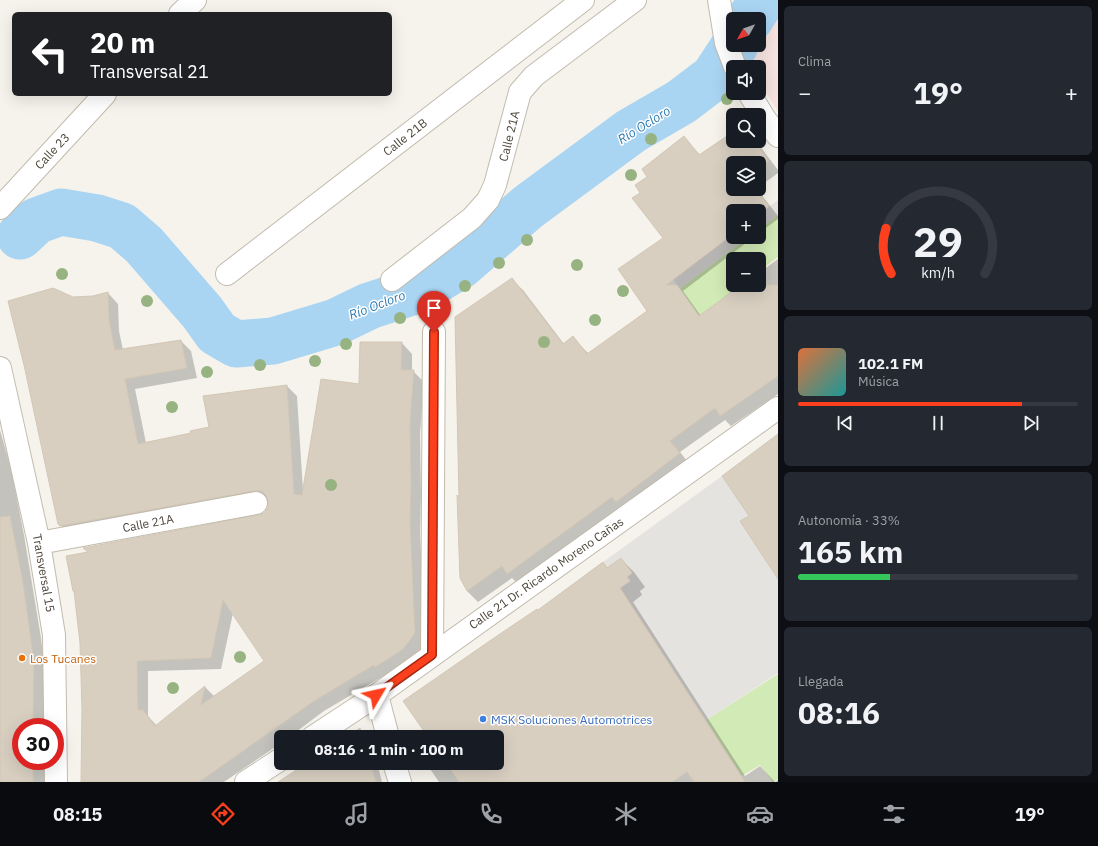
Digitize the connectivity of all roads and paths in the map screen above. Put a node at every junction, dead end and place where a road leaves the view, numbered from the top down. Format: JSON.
{"nodes":[{"id":1,"x":194,"y":0,"type":"edge"},
{"id":2,"x":583,"y":0,"type":"edge"},
{"id":3,"x":635,"y":0,"type":"edge"},
{"id":4,"x":719,"y":0,"type":"edge"},
{"id":5,"x":182,"y":12,"type":"edge"},
{"id":6,"x":732,"y":60,"type":"edge"},
{"id":7,"x":103,"y":96,"type":"edge"},
{"id":8,"x":753,"y":100,"type":"edge"},
{"id":9,"x":778,"y":136,"type":"edge"},
{"id":10,"x":0,"y":208,"type":"edge"},
{"id":11,"x":228,"y":274,"type":"dead end"},
{"id":12,"x":392,"y":280,"type":"dead end"},
{"id":13,"x":434,"y":332,"type":"dead end"},
{"id":14,"x":0,"y":368,"type":"edge"},
{"id":15,"x":778,"y":408,"type":"edge"},
{"id":16,"x":256,"y":503,"type":"dead end"},
{"id":17,"x":39,"y":543,"type":"junction"},
{"id":18,"x":432,"y":655,"type":"junction"},
{"id":19,"x":376,"y":695,"type":"junction"},
{"id":20,"x":324,"y":730,"type":"edge"},
{"id":21,"x":386,"y":730,"type":"edge"},
{"id":22,"x":274,"y":764,"type":"edge"},
{"id":23,"x":396,"y":770,"type":"edge"},
{"id":24,"x":56,"y":782,"type":"edge"},
{"id":25,"x":246,"y":782,"type":"edge"},
{"id":26,"x":400,"y":782,"type":"edge"}],
"edges":[{"from":1,"to":5,"type":"street"},
{"from":2,"to":11,"type":"street","name":"Calle 21B"},
{"from":3,"to":12,"type":"street","name":"Calle 21A"},
{"from":4,"to":6,"type":"street"},
{"from":7,"to":10,"type":"street","name":"Calle 23"},
{"from":8,"to":9,"type":"street"},
{"from":13,"to":18,"type":"street"},
{"from":14,"to":17,"type":"street","name":"Transversal 15"},
{"from":15,"to":18,"type":"street","name":"Calle 21 Dr. Ricardo Moreno Cañas"},
{"from":16,"to":17,"type":"street","name":"Calle 21A"},
{"from":17,"to":24,"type":"street","name":"Transversal 15"},
{"from":18,"to":19,"type":"street","name":"Calle 21 Dr. Ricardo Moreno Cañas"},
{"from":19,"to":20,"type":"street","name":"Calle 21 Dr. Ricardo Moreno Cañas"},
{"from":19,"to":21,"type":"street"},
{"from":22,"to":25,"type":"street"},
{"from":23,"to":26,"type":"street"}]}
